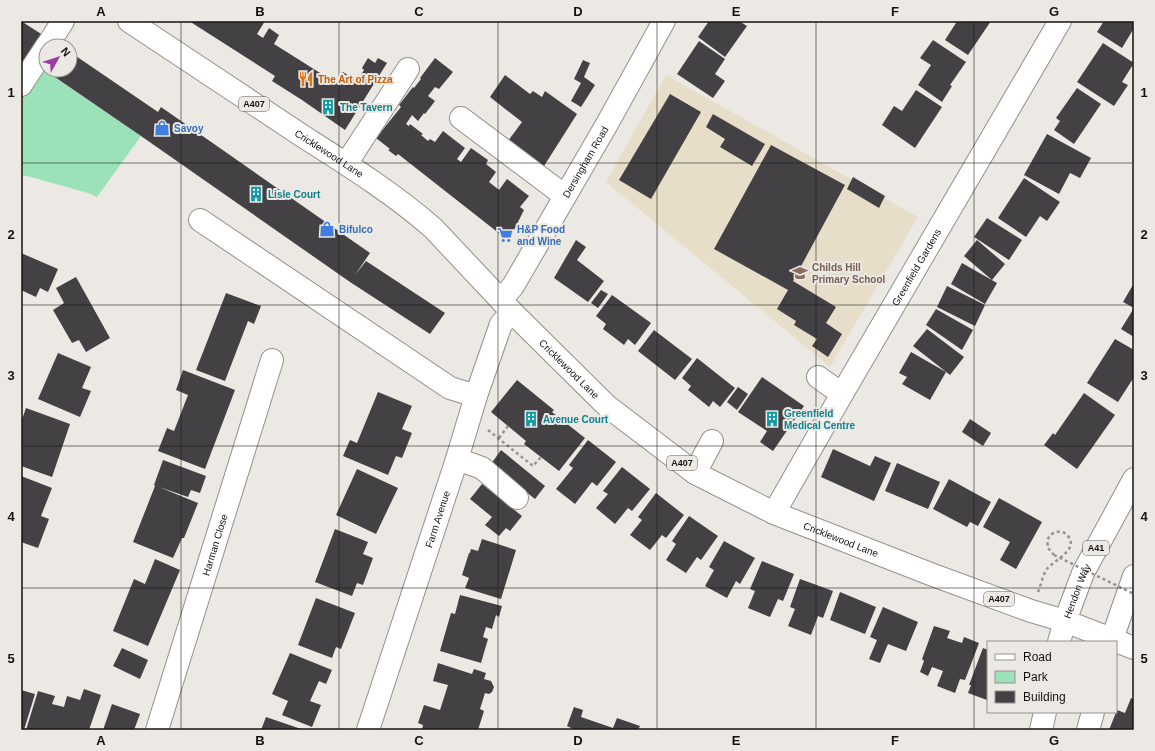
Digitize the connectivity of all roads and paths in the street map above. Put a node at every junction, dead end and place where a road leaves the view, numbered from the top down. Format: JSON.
{"nodes":[{"id":1,"x":63,"y":21,"type":"edge"},
{"id":2,"x":129,"y":21,"type":"edge"},
{"id":3,"x":664,"y":21,"type":"edge"},
{"id":4,"x":1060,"y":21,"type":"edge"},
{"id":5,"x":51,"y":38,"type":"edge"},
{"id":6,"x":38,"y":58,"type":"edge"},
{"id":7,"x":408,"y":69,"type":"dead end"},
{"id":8,"x":21,"y":84,"type":"edge"},
{"id":9,"x":461,"y":118,"type":"dead end"},
{"id":10,"x":346,"y":164,"type":"junction"},
{"id":11,"x":565,"y":196,"type":"junction"},
{"id":12,"x":200,"y":220,"type":"dead end"},
{"id":13,"x":507,"y":306,"type":"junction"},
{"id":14,"x":272,"y":360,"type":"dead end"},
{"id":15,"x":818,"y":377,"type":"dead end"},
{"id":16,"x":842,"y":394,"type":"junction"},
{"id":17,"x":476,"y":396,"type":"junction"},
{"id":18,"x":470,"y":417,"type":"junction"},
{"id":19,"x":508,"y":426,"type":"dead end"},
{"id":20,"x":499,"y":438,"type":"junction"},
{"id":21,"x":712,"y":441,"type":"dead end"},
{"id":22,"x":541,"y":457,"type":"dead end"},
{"id":23,"x":457,"y":459,"type":"junction"},
{"id":24,"x":695,"y":473,"type":"junction"},
{"id":25,"x":1134,"y":479,"type":"edge"},
{"id":26,"x":517,"y":498,"type":"dead end"},
{"id":27,"x":774,"y":514,"type":"junction"},
{"id":28,"x":1134,"y":576,"type":"edge"},
{"id":29,"x":1038,"y":592,"type":"dead end"},
{"id":30,"x":1134,"y":594,"type":"edge"},
{"id":31,"x":1065,"y":621,"type":"junction"},
{"id":32,"x":1112,"y":640,"type":"edge"},
{"id":33,"x":1059,"y":641,"type":"edge"},
{"id":34,"x":1117,"y":642,"type":"edge"},
{"id":35,"x":1134,"y":648,"type":"edge"},
{"id":36,"x":1045,"y":713,"type":"edge"},
{"id":37,"x":1093,"y":713,"type":"edge"},
{"id":38,"x":158,"y":730,"type":"edge"},
{"id":39,"x":368,"y":730,"type":"edge"},
{"id":40,"x":1041,"y":730,"type":"edge"},
{"id":41,"x":1088,"y":730,"type":"edge"}],
"edges":[{"from":1,"to":5,"type":"main road"},
{"from":2,"to":10,"type":"main road","name":"Cricklewood Lane","number":"A407"},
{"from":3,"to":11,"type":"main road","name":"Dersingham Road"},
{"from":4,"to":16,"type":"main road","name":"Greenfield Gardens"},
{"from":6,"to":8,"type":"main road"},
{"from":7,"to":10,"type":"main road"},
{"from":9,"to":11,"type":"main road"},
{"from":10,"to":13,"type":"main road","name":"Cricklewood Lane","number":"A407"},
{"from":11,"to":13,"type":"main road","name":"Dersingham Road"},
{"from":12,"to":17,"type":"main road"},
{"from":13,"to":17,"type":"main road","name":"Farm Avenue"},
{"from":13,"to":24,"type":"main road","name":"Cricklewood Lane","number":"A407"},
{"from":14,"to":38,"type":"main road","name":"Harman Close"},
{"from":15,"to":16,"type":"main road"},
{"from":16,"to":27,"type":"main road","name":"Greenfield Gardens"},
{"from":17,"to":18,"type":"main road","name":"Farm Avenue"},
{"from":18,"to":20,"type":"path"},
{"from":18,"to":23,"type":"main road","name":"Farm Avenue"},
{"from":19,"to":20,"type":"path"},
{"from":20,"to":22,"type":"path"},
{"from":21,"to":24,"type":"main road"},
{"from":23,"to":26,"type":"main road"},
{"from":23,"to":39,"type":"main road","name":"Farm Avenue"},
{"from":24,"to":27,"type":"main road","name":"Cricklewood Lane","number":"A407"},
{"from":25,"to":31,"type":"main road","name":"Hendon Way","number":"A41"},
{"from":27,"to":31,"type":"main road","name":"Cricklewood Lane","number":"A407"},
{"from":28,"to":32,"type":"main road"},
{"from":29,"to":30,"type":"path","bridge":true},
{"from":31,"to":32,"type":"main road","name":"Cricklewood Lane","number":"A407"},
{"from":31,"to":33,"type":"main road","name":"Hendon Way","number":"A41"},
{"from":34,"to":35,"type":"main road","name":"Cricklewood Lane","number":"A407"},
{"from":36,"to":40,"type":"main road"},
{"from":37,"to":41,"type":"main road"}]}
